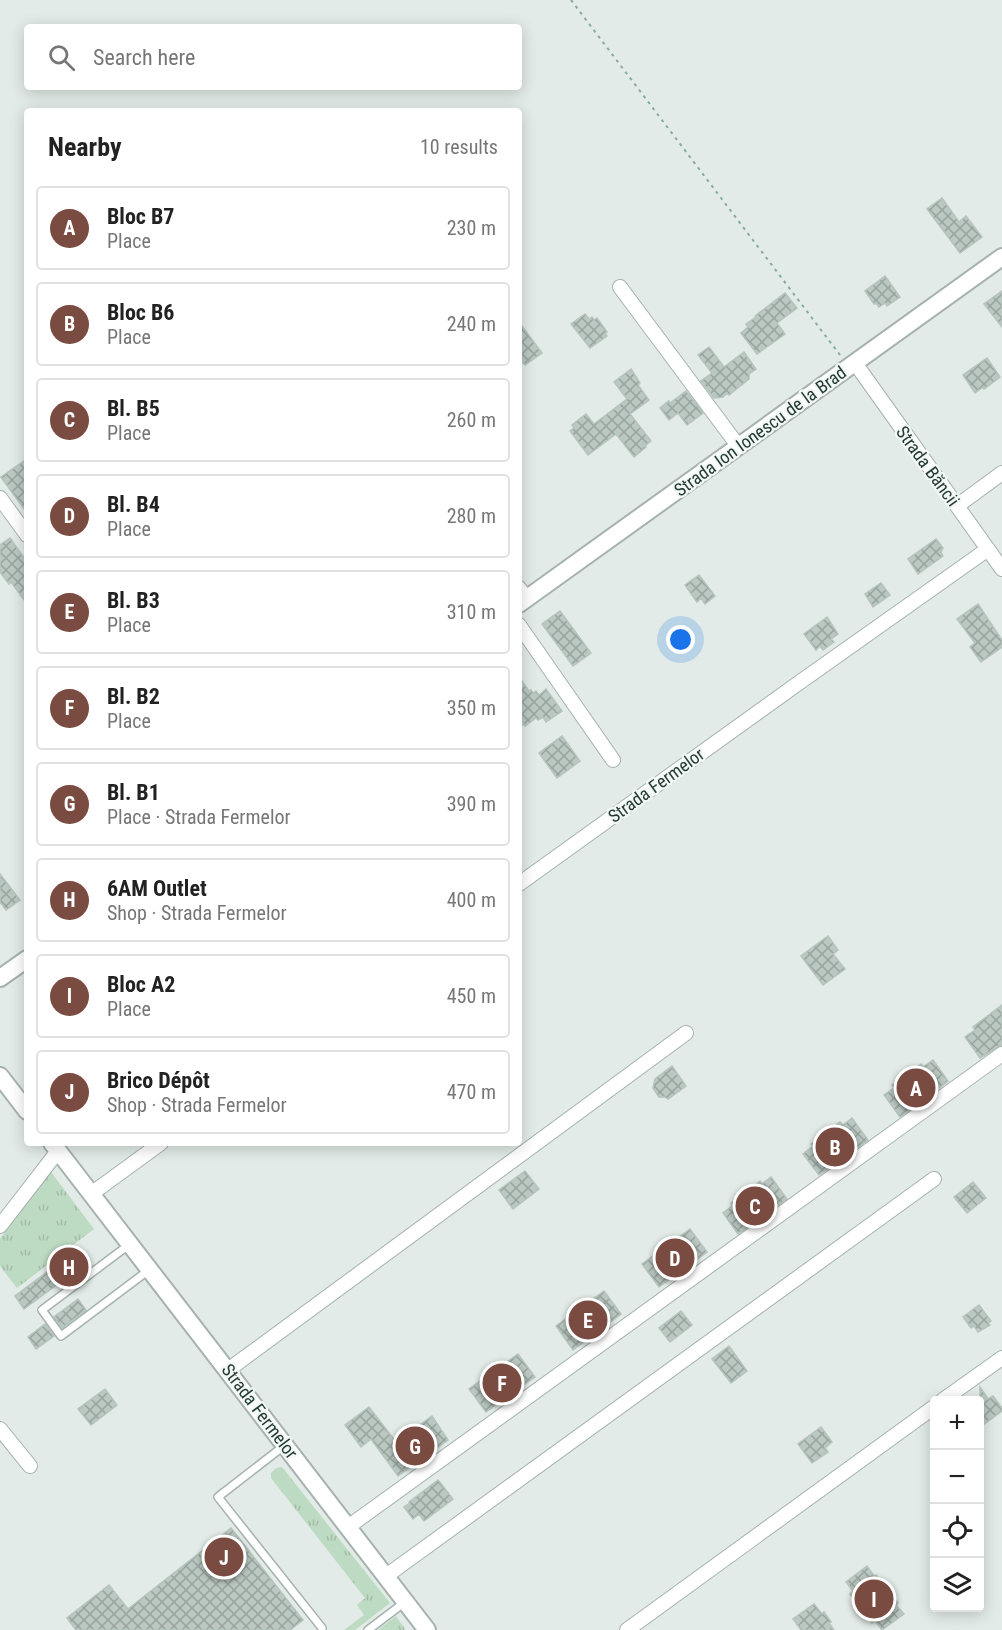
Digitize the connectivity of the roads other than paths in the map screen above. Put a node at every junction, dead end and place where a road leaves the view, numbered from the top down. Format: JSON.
{"nodes":[{"id":1,"x":1002,"y":257,"type":"edge"},
{"id":2,"x":620,"y":287,"type":"dead end"},
{"id":3,"x":852,"y":365,"type":"junction"},
{"id":4,"x":739,"y":447,"type":"junction"},
{"id":5,"x":1002,"y":473,"type":"edge"},
{"id":6,"x":0,"y":498,"type":"edge"},
{"id":7,"x":957,"y":506,"type":"junction"},
{"id":8,"x":24,"y":531,"type":"edge"},
{"id":9,"x":988,"y":549,"type":"junction"},
{"id":10,"x":1002,"y":569,"type":"edge"},
{"id":11,"x":522,"y":597,"type":"edge"},
{"id":12,"x":522,"y":629,"type":"edge"},
{"id":13,"x":613,"y":760,"type":"dead end"},
{"id":14,"x":522,"y":882,"type":"edge"},
{"id":15,"x":24,"y":960,"type":"edge"},
{"id":16,"x":0,"y":978,"type":"edge"},
{"id":17,"x":686,"y":1033,"type":"dead end"},
{"id":18,"x":1002,"y":1054,"type":"edge"},
{"id":19,"x":0,"y":1076,"type":"edge"},
{"id":20,"x":24,"y":1107,"type":"edge"},
{"id":21,"x":157,"y":1146,"type":"edge"},
{"id":22,"x":55,"y":1147,"type":"edge"},
{"id":23,"x":934,"y":1179,"type":"dead end"},
{"id":24,"x":91,"y":1194,"type":"junction"},
{"id":25,"x":0,"y":1226,"type":"edge"},
{"id":26,"x":130,"y":1244,"type":"junction"},
{"id":27,"x":150,"y":1269,"type":"junction"},
{"id":28,"x":1002,"y":1358,"type":"edge"},
{"id":29,"x":228,"y":1370,"type":"junction"},
{"id":30,"x":950,"y":1396,"type":"edge"},
{"id":31,"x":930,"y":1410,"type":"edge"},
{"id":32,"x":0,"y":1429,"type":"edge"},
{"id":33,"x":285,"y":1445,"type":"junction"},
{"id":34,"x":30,"y":1466,"type":"dead end"},
{"id":35,"x":348,"y":1527,"type":"junction"},
{"id":36,"x":386,"y":1576,"type":"junction"},
{"id":37,"x":405,"y":1602,"type":"junction"},
{"id":38,"x":322,"y":1628,"type":"dead end"},
{"id":39,"x":368,"y":1630,"type":"edge"},
{"id":40,"x":427,"y":1630,"type":"edge"},
{"id":41,"x":627,"y":1630,"type":"edge"}],
"edges":[{"from":1,"to":3,"type":"street","name":"Strada Ion Ionescu de la Brad"},
{"from":2,"to":4,"type":"street"},
{"from":3,"to":4,"type":"street","name":"Strada Ion Ionescu de la Brad"},
{"from":3,"to":7,"type":"street","name":"Strada Băncii"},
{"from":4,"to":11,"type":"street","name":"Strada Ion Ionescu de la Brad"},
{"from":5,"to":7,"type":"street"},
{"from":6,"to":8,"type":"street"},
{"from":7,"to":9,"type":"street","name":"Strada Băncii"},
{"from":9,"to":10,"type":"street","name":"Strada Băncii"},
{"from":9,"to":14,"type":"street","name":"Strada Fermelor"},
{"from":12,"to":13,"type":"street"},
{"from":15,"to":16,"type":"street"},
{"from":17,"to":29,"type":"street"},
{"from":18,"to":35,"type":"street"},
{"from":19,"to":20,"type":"street"},
{"from":21,"to":24,"type":"street"},
{"from":22,"to":24,"type":"street","name":"Strada Fermelor"},
{"from":22,"to":25,"type":"street"},
{"from":23,"to":36,"type":"street"},
{"from":24,"to":26,"type":"street","name":"Strada Fermelor"},
{"from":26,"to":27,"type":"street","name":"Strada Fermelor"},
{"from":26,"to":27,"type":"lane"},
{"from":27,"to":29,"type":"street","name":"Strada Fermelor"},
{"from":28,"to":30,"type":"street"},
{"from":29,"to":33,"type":"street","name":"Strada Fermelor"},
{"from":31,"to":41,"type":"street"},
{"from":32,"to":34,"type":"street"},
{"from":33,"to":35,"type":"street","name":"Strada Fermelor"},
{"from":33,"to":38,"type":"lane"},
{"from":35,"to":36,"type":"street","name":"Strada Fermelor"},
{"from":36,"to":37,"type":"street","name":"Strada Fermelor"},
{"from":37,"to":39,"type":"lane"},
{"from":37,"to":40,"type":"street","name":"Strada Fermelor"}]}
